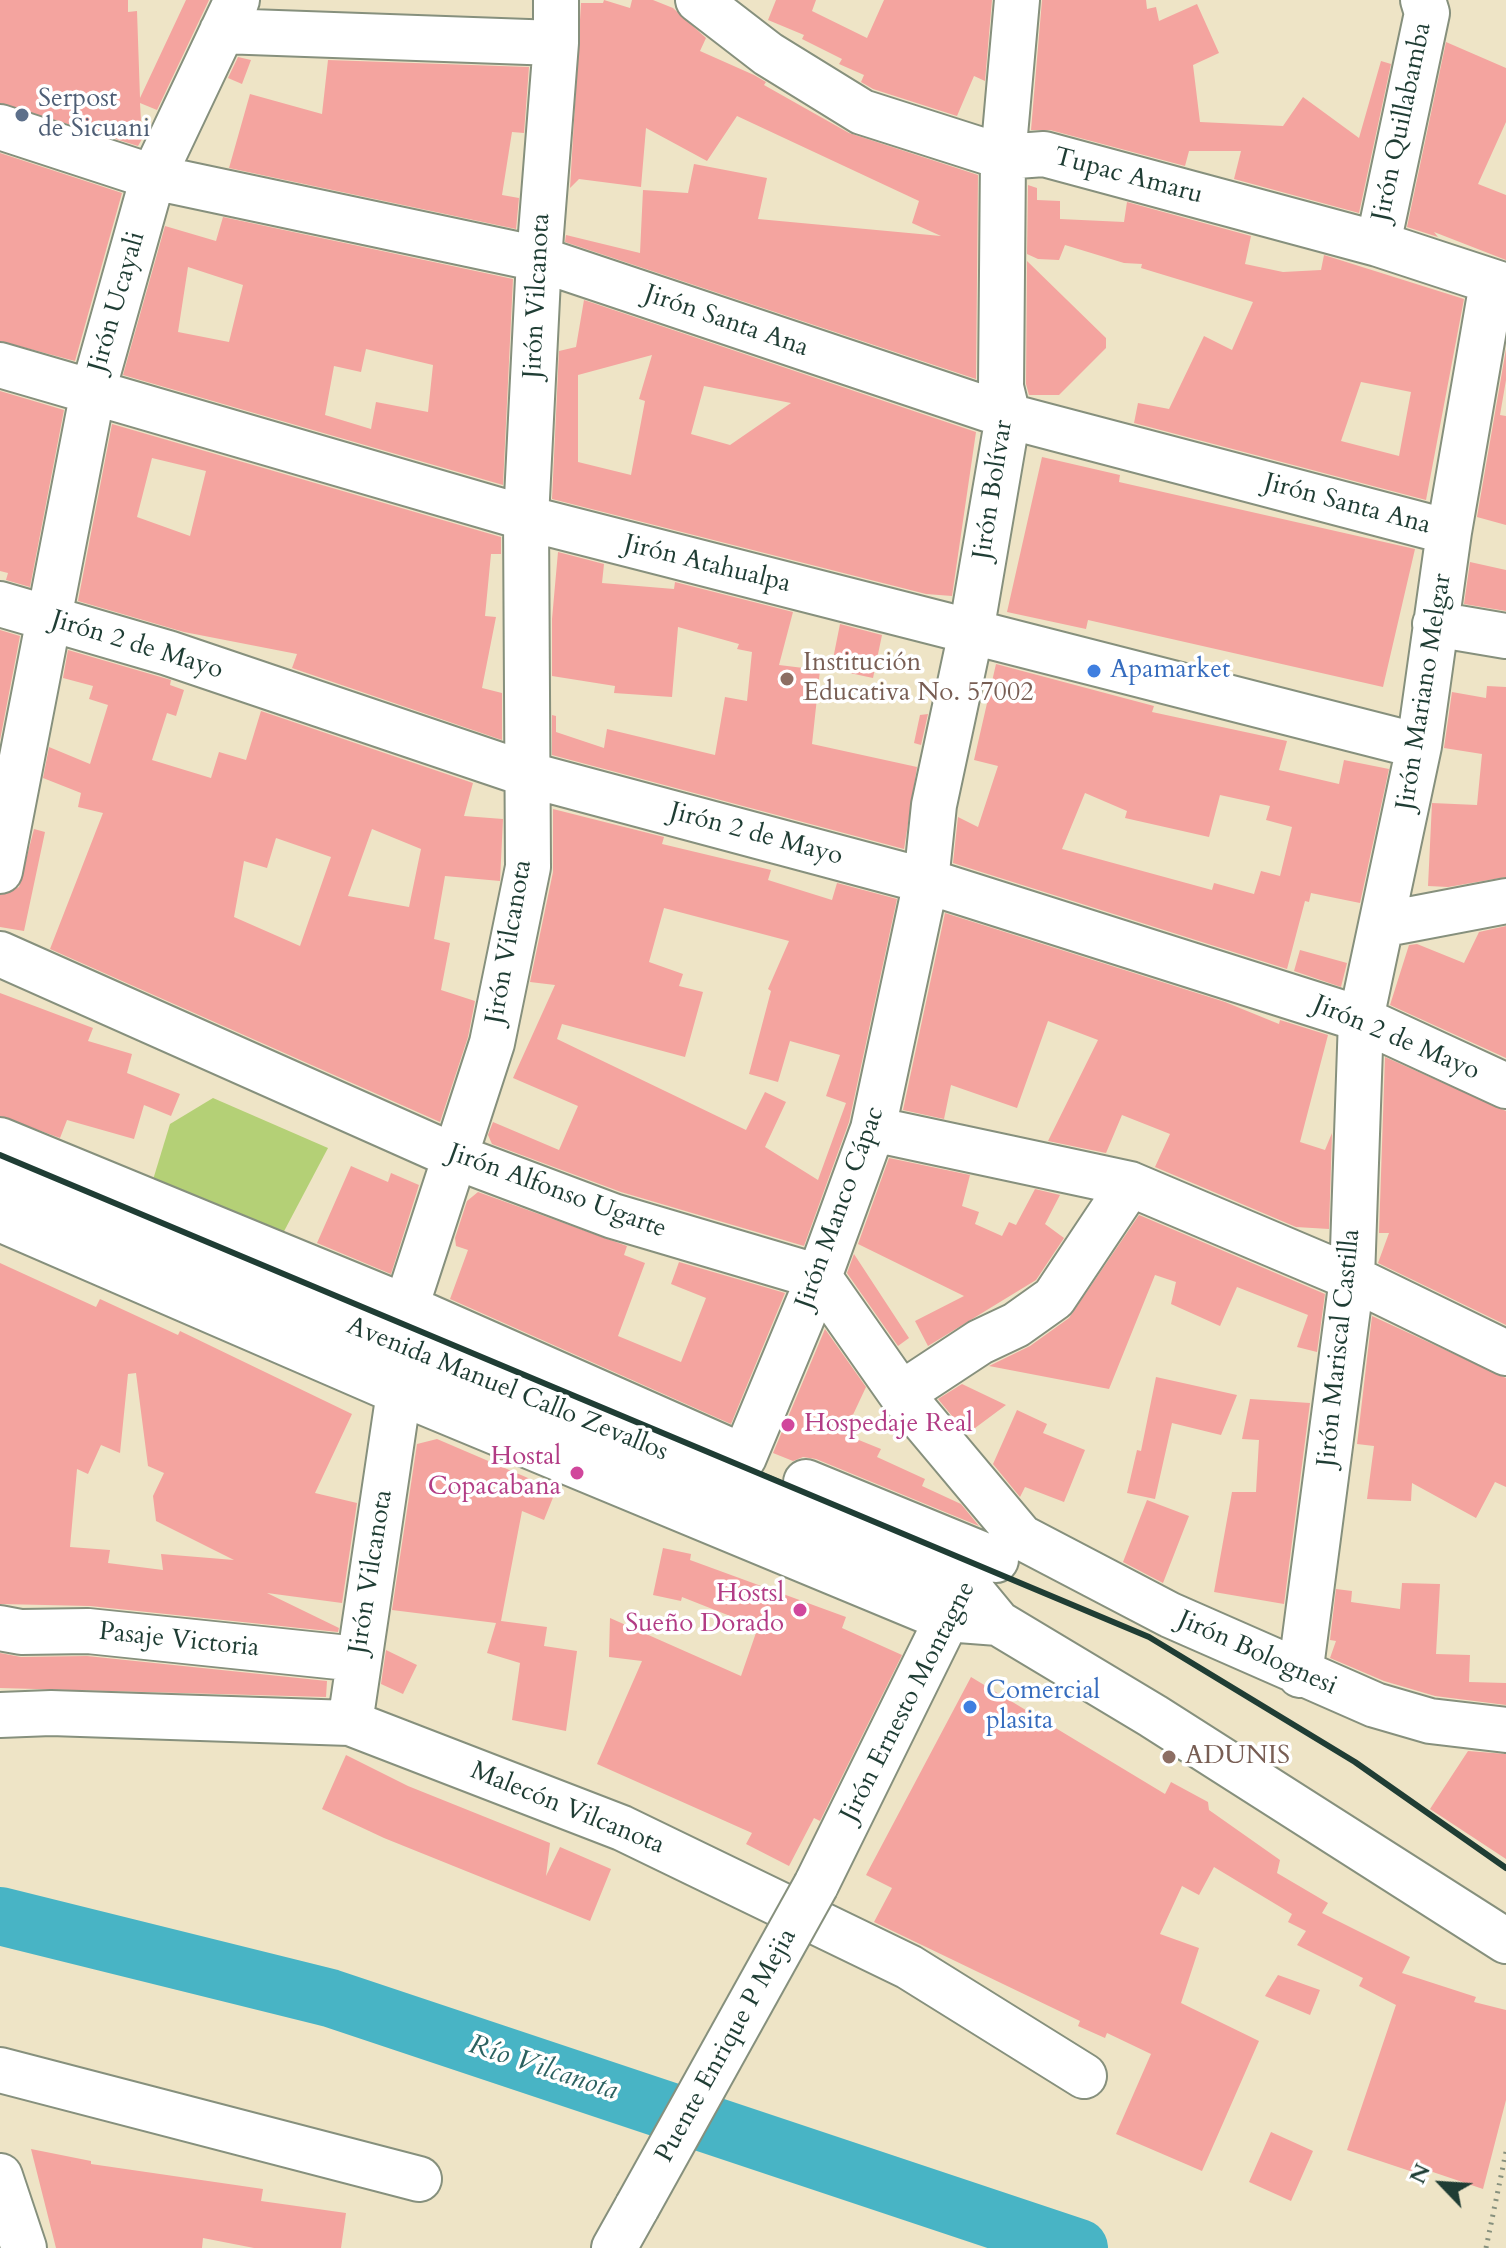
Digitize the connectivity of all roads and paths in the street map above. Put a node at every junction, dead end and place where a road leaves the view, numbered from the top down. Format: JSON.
{"nodes":[{"id":1,"x":556,"y":0,"type":"edge"},
{"id":2,"x":698,"y":0,"type":"edge"},
{"id":3,"x":1017,"y":0,"type":"edge"},
{"id":4,"x":1423,"y":0,"type":"edge"},
{"id":5,"x":230,"y":15,"type":"edge"},
{"id":6,"x":556,"y":43,"type":"junction"},
{"id":7,"x":0,"y":127,"type":"edge"},
{"id":8,"x":1003,"y":157,"type":"junction"},
{"id":9,"x":153,"y":177,"type":"junction"},
{"id":10,"x":1378,"y":244,"type":"junction"},
{"id":11,"x":539,"y":259,"type":"junction"},
{"id":12,"x":1501,"y":290,"type":"edge"},
{"id":13,"x":0,"y":365,"type":"edge"},
{"id":14,"x":93,"y":391,"type":"junction"},
{"id":15,"x":1008,"y":416,"type":"junction"},
{"id":16,"x":526,"y":518,"type":"junction"},
{"id":17,"x":1449,"y":532,"type":"junction"},
{"id":18,"x":0,"y":604,"type":"edge"},
{"id":19,"x":49,"y":620,"type":"junction"},
{"id":20,"x":1435,"y":624,"type":"junction"},
{"id":21,"x":971,"y":632,"type":"junction"},
{"id":22,"x":1506,"y":636,"type":"edge"},
{"id":23,"x":1419,"y":746,"type":"junction"},
{"id":24,"x":526,"y":774,"type":"junction"},
{"id":25,"x":0,"y":871,"type":"edge"},
{"id":26,"x":926,"y":881,"type":"junction"},
{"id":27,"x":1506,"y":901,"type":"edge"},
{"id":28,"x":1381,"y":925,"type":"junction"},
{"id":29,"x":0,"y":954,"type":"edge"},
{"id":30,"x":1361,"y":1019,"type":"junction"},
{"id":31,"x":1506,"y":1086,"type":"edge"},
{"id":32,"x":873,"y":1129,"type":"junction"},
{"id":33,"x":0,"y":1140,"type":"edge"},
{"id":34,"x":456,"y":1157,"type":"junction"},
{"id":35,"x":0,"y":1178,"type":"edge"},
{"id":36,"x":1130,"y":1184,"type":"junction"},
{"id":37,"x":0,"y":1219,"type":"edge"},
{"id":38,"x":819,"y":1277,"type":"junction"},
{"id":39,"x":1352,"y":1278,"type":"junction"},
{"id":40,"x":405,"y":1327,"type":"junction"},
{"id":41,"x":1506,"y":1353,"type":"edge"},
{"id":42,"x":399,"y":1392,"type":"junction"},
{"id":43,"x":901,"y":1394,"type":"junction"},
{"id":44,"x":738,"y":1470,"type":"junction"},
{"id":45,"x":707,"y":1519,"type":"junction"},
{"id":46,"x":982,"y":1575,"type":"junction"},
{"id":47,"x":0,"y":1628,"type":"edge"},
{"id":48,"x":358,"y":1659,"type":"junction"},
{"id":49,"x":1300,"y":1675,"type":"junction"},
{"id":50,"x":0,"y":1715,"type":"edge"},
{"id":51,"x":350,"y":1723,"type":"junction"},
{"id":52,"x":1506,"y":1730,"type":"edge"},
{"id":53,"x":816,"y":1885,"type":"joint"},
{"id":54,"x":1506,"y":1941,"type":"edge"},
{"id":55,"x":0,"y":2070,"type":"edge"},
{"id":56,"x":1084,"y":2076,"type":"dead end"},
{"id":57,"x":1506,"y":2152,"type":"edge"},
{"id":58,"x":0,"y":2176,"type":"edge"},
{"id":59,"x":419,"y":2179,"type":"dead end"},
{"id":60,"x":24,"y":2248,"type":"edge"},
{"id":61,"x":614,"y":2248,"type":"edge"},
{"id":62,"x":1486,"y":2248,"type":"edge"}],
"edges":[{"from":1,"to":6,"type":"street","name":"Jirón Vilcanota"},
{"from":2,"to":8,"type":"street","name":"Tupac Amaru"},
{"from":3,"to":8,"type":"street","name":"Jirón Bolívar"},
{"from":4,"to":10,"type":"street","name":"Jirón Quillabamba"},
{"from":5,"to":6,"type":"street"},
{"from":5,"to":9,"type":"street","name":"Jirón Ucayali"},
{"from":6,"to":11,"type":"street","name":"Jirón Vilcanota"},
{"from":7,"to":9,"type":"street","name":"Jirón Santa Ana"},
{"from":8,"to":10,"type":"street","name":"Tupac Amaru"},
{"from":8,"to":15,"type":"street","name":"Jirón Bolívar"},
{"from":9,"to":11,"type":"street","name":"Jirón Santa Ana"},
{"from":9,"to":14,"type":"street","name":"Jirón Ucayali"},
{"from":10,"to":12,"type":"street","name":"Tupac Amaru"},
{"from":11,"to":15,"type":"street","name":"Jirón Santa Ana"},
{"from":11,"to":16,"type":"street","name":"Jirón Vilcanota"},
{"from":12,"to":17,"type":"street","name":"Jirón Mariano Melgar"},
{"from":13,"to":14,"type":"street","name":"Jirón Atahualpa"},
{"from":14,"to":16,"type":"street","name":"Jirón Atahualpa"},
{"from":14,"to":19,"type":"street","name":"Jirón Ucayali"},
{"from":15,"to":17,"type":"street","name":"Jirón Santa Ana"},
{"from":15,"to":21,"type":"street","name":"Jirón Bolívar"},
{"from":16,"to":21,"type":"street","name":"Jirón Atahualpa"},
{"from":16,"to":24,"type":"street","name":"Jirón Vilcanota"},
{"from":17,"to":20,"type":"street","name":"Jirón Mariano Melgar"},
{"from":18,"to":19,"type":"street","name":"Jirón 2 de Mayo"},
{"from":19,"to":24,"type":"street","name":"Jirón 2 de Mayo"},
{"from":19,"to":25,"type":"street","name":"Jirón Ucayali"},
{"from":20,"to":22,"type":"street"},
{"from":20,"to":23,"type":"street","name":"Jirón Mariano Melgar"},
{"from":21,"to":23,"type":"street","name":"Jirón Atahualpa"},
{"from":21,"to":26,"type":"street","name":"Jirón Bolívar"},
{"from":23,"to":28,"type":"street","name":"Jirón Mariano Melgar"},
{"from":24,"to":26,"type":"street","name":"Jirón 2 de Mayo"},
{"from":24,"to":34,"type":"street","name":"Jirón Vilcanota"},
{"from":26,"to":30,"type":"street","name":"Jirón 2 de Mayo"},
{"from":26,"to":32,"type":"street","name":"Jirón Manco Cápac"},
{"from":27,"to":28,"type":"street"},
{"from":28,"to":30,"type":"street","name":"Jirón Mariano Melgar"},
{"from":29,"to":34,"type":"street","name":"Jirón Alfonso Ugarte"},
{"from":30,"to":31,"type":"street","name":"Jirón 2 de Mayo"},
{"from":30,"to":39,"type":"street","name":"Jirón Mariscal Castilla"},
{"from":32,"to":36,"type":"street"},
{"from":32,"to":38,"type":"street","name":"Jirón Manco Cápac"},
{"from":33,"to":40,"type":"street","name":"Avenida Manuel Callo Zevallos"},
{"from":34,"to":38,"type":"street","name":"Jirón Alfonso Ugarte"},
{"from":34,"to":40,"type":"street","name":"Jirón Vilcanota"},
{"from":35,"to":40,"type":"street","name":"Avenida Manuel Callo Zevallos"},
{"from":36,"to":39,"type":"street"},
{"from":36,"to":43,"type":"street"},
{"from":37,"to":42,"type":"street","name":"Avenida Manuel Callo Zevallos"},
{"from":38,"to":43,"type":"street"},
{"from":38,"to":44,"type":"street","name":"Jirón Manco Cápac"},
{"from":39,"to":41,"type":"street"},
{"from":39,"to":49,"type":"street","name":"Jirón Mariscal Castilla"},
{"from":40,"to":42,"type":"street","name":"Jirón Vilcanota"},
{"from":40,"to":44,"type":"street","name":"Avenida Manuel Callo Zevallos"},
{"from":42,"to":45,"type":"street","name":"Avenida Manuel Callo Zevallos"},
{"from":42,"to":48,"type":"street","name":"Jirón Vilcanota"},
{"from":43,"to":46,"type":"street"},
{"from":44,"to":45,"type":"street","name":"Jirón Manco Cápac"},
{"from":44,"to":46,"type":"street","name":"Avenida Manuel Callo Zevallos"},
{"from":45,"to":46,"type":"street","name":"Avenida Manuel Callo Zevallos"},
{"from":46,"to":49,"type":"street","name":"Jirón Bolognesi"},
{"from":46,"to":53,"type":"street","name":"Jirón Ernesto Montagne"},
{"from":46,"to":54,"type":"street","name":"Avenida Manuel Callo Zevallos"},
{"from":47,"to":48,"type":"street","name":"Pasaje Victoria"},
{"from":48,"to":51,"type":"street","name":"Jirón Vilcanota"},
{"from":49,"to":52,"type":"street","name":"Jirón Bolognesi"},
{"from":50,"to":51,"type":"street","name":"Malecón Vilcanota"},
{"from":51,"to":56,"type":"street","name":"Malecón Vilcanota"},
{"from":53,"to":61,"type":"street","name":"Puente Enrique P Mejia","bridge":true},
{"from":55,"to":59,"type":"street"},
{"from":57,"to":62,"type":"path"},
{"from":58,"to":60,"type":"street"}]}
